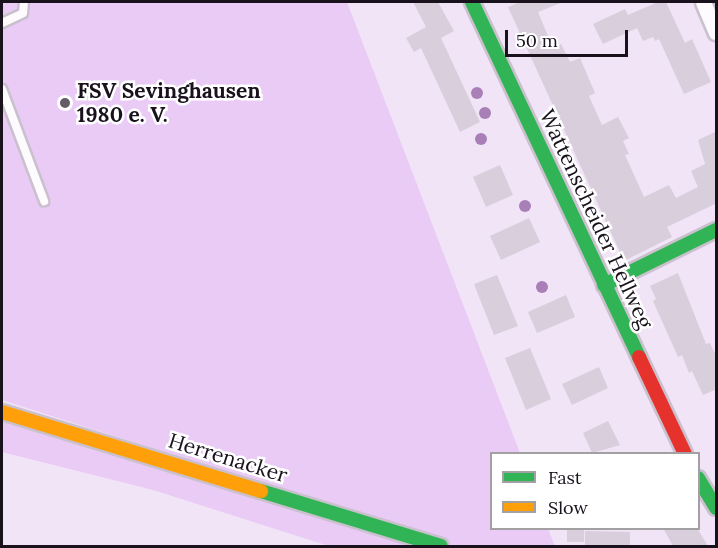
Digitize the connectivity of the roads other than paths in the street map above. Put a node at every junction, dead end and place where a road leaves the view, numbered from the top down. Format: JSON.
{"nodes":[{"id":1,"x":24,"y":2,"type":"edge"},
{"id":2,"x":472,"y":2,"type":"edge"},
{"id":3,"x":703,"y":2,"type":"edge"},
{"id":4,"x":2,"y":23,"type":"edge"},
{"id":5,"x":717,"y":32,"type":"edge"},
{"id":6,"x":2,"y":89,"type":"edge"},
{"id":7,"x":44,"y":201,"type":"dead end"},
{"id":8,"x":717,"y":230,"type":"edge"},
{"id":9,"x":604,"y":285,"type":"junction"},
{"id":10,"x":2,"y":412,"type":"edge"},
{"id":11,"x":685,"y":452,"type":"edge"},
{"id":12,"x":700,"y":480,"type":"edge"},
{"id":13,"x":717,"y":508,"type":"edge"},
{"id":14,"x":441,"y":546,"type":"edge"}],
"edges":[{"from":1,"to":4,"type":"lane"},
{"from":2,"to":9,"type":"street","name":"Wattenscheider Hellweg"},
{"from":3,"to":5,"type":"street"},
{"from":6,"to":7,"type":"lane"},
{"from":8,"to":9,"type":"street"},
{"from":9,"to":11,"type":"street","name":"Wattenscheider Hellweg"},
{"from":10,"to":14,"type":"street","name":"Herrenacker"},
{"from":12,"to":13,"type":"street"}]}
